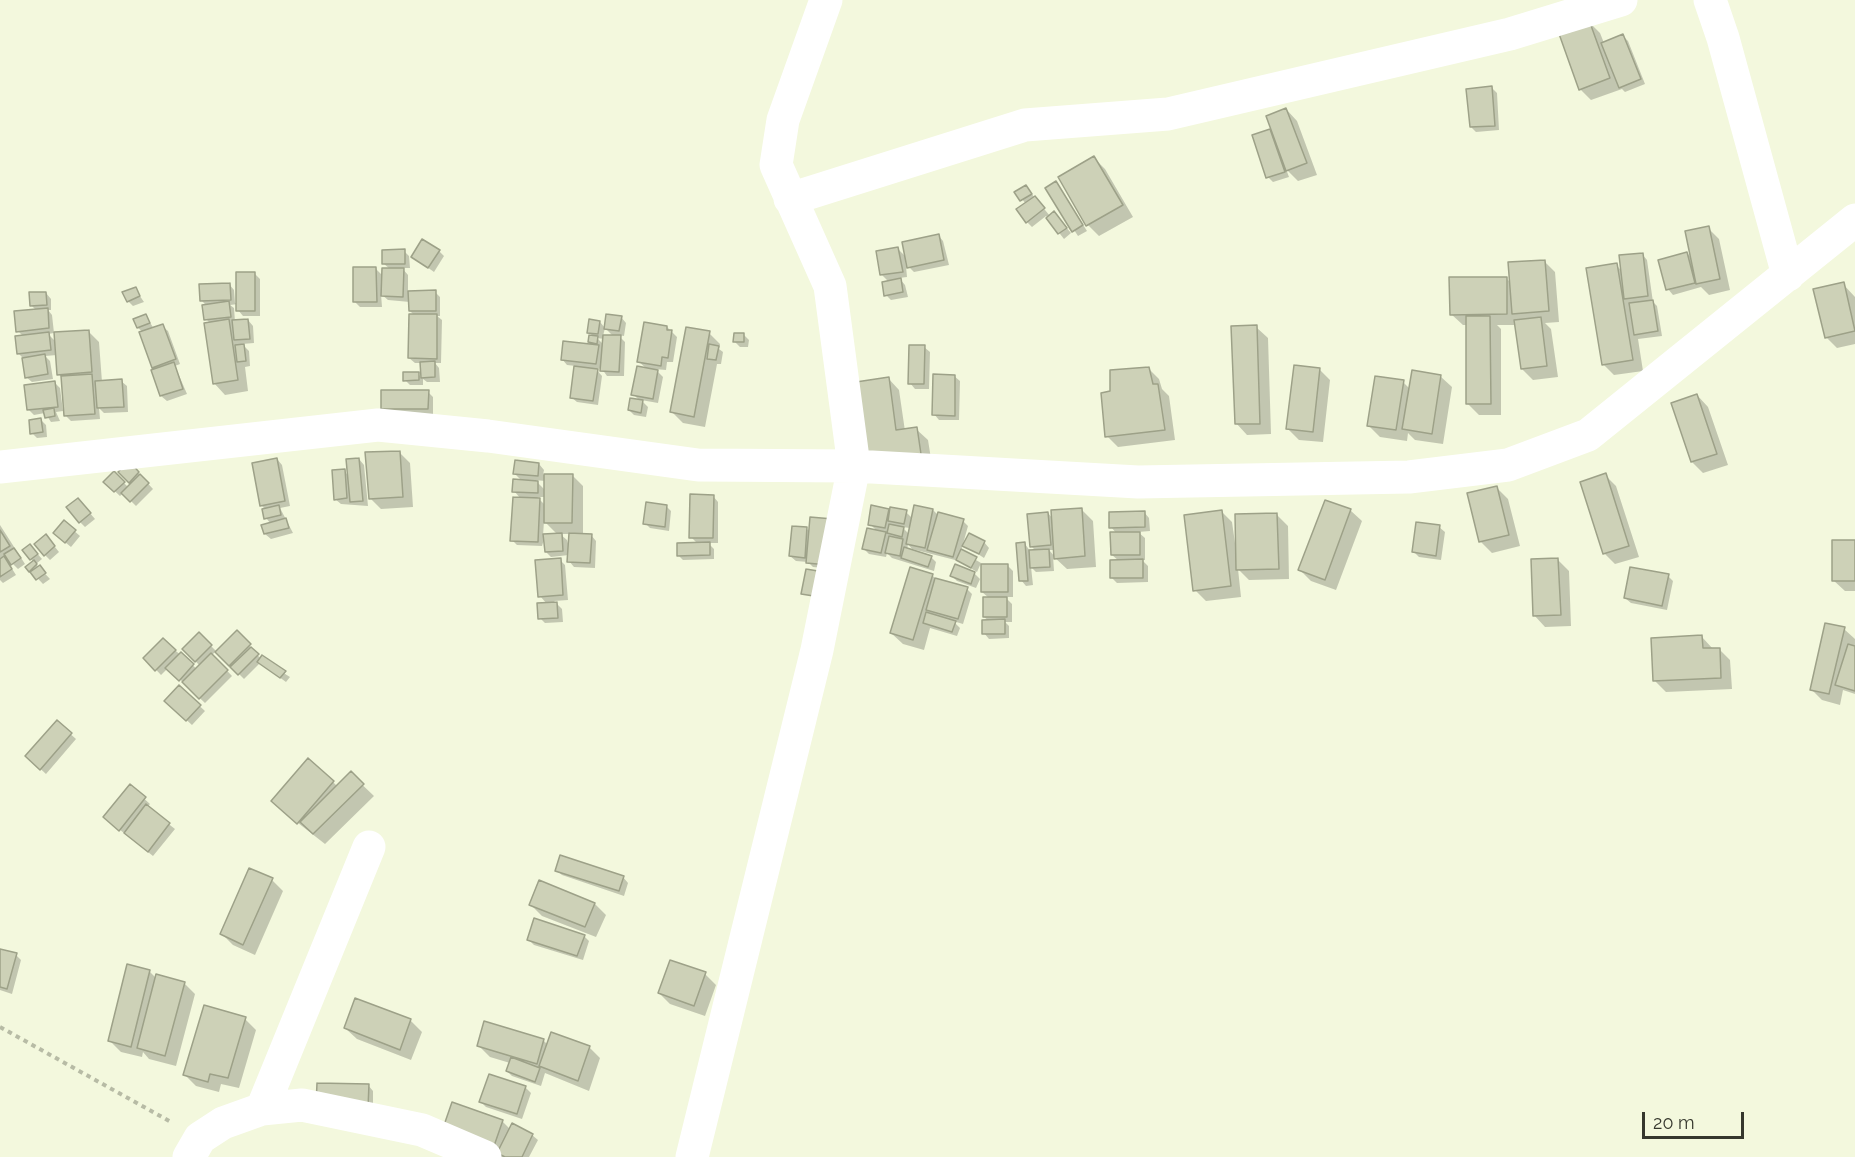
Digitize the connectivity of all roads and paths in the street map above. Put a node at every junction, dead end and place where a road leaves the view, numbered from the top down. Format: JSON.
{"nodes":[{"id":1,"x":826,"y":0,"type":"edge"},
{"id":2,"x":1621,"y":0,"type":"edge"},
{"id":3,"x":1710,"y":0,"type":"edge"},
{"id":4,"x":790,"y":199,"type":"junction"},
{"id":5,"x":1855,"y":220,"type":"edge"},
{"id":6,"x":1788,"y":275,"type":"junction"},
{"id":7,"x":854,"y":466,"type":"junction"},
{"id":8,"x":0,"y":467,"type":"edge"},
{"id":9,"x":369,"y":848,"type":"dead end"},
{"id":10,"x":0,"y":1027,"type":"edge"},
{"id":11,"x":262,"y":1109,"type":"junction"},
{"id":12,"x":195,"y":1147,"type":"edge"},
{"id":13,"x":485,"y":1157,"type":"edge"},
{"id":14,"x":692,"y":1157,"type":"edge"}],
"edges":[{"from":1,"to":4,"type":"street"},
{"from":2,"to":4,"type":"street"},
{"from":3,"to":6,"type":"street"},
{"from":4,"to":7,"type":"street"},
{"from":5,"to":6,"type":"street"},
{"from":6,"to":7,"type":"street"},
{"from":7,"to":8,"type":"street"},
{"from":7,"to":14,"type":"street"},
{"from":9,"to":11,"type":"street"},
{"from":10,"to":12,"type":"path"},
{"from":11,"to":12,"type":"street"},
{"from":11,"to":13,"type":"street"}]}
